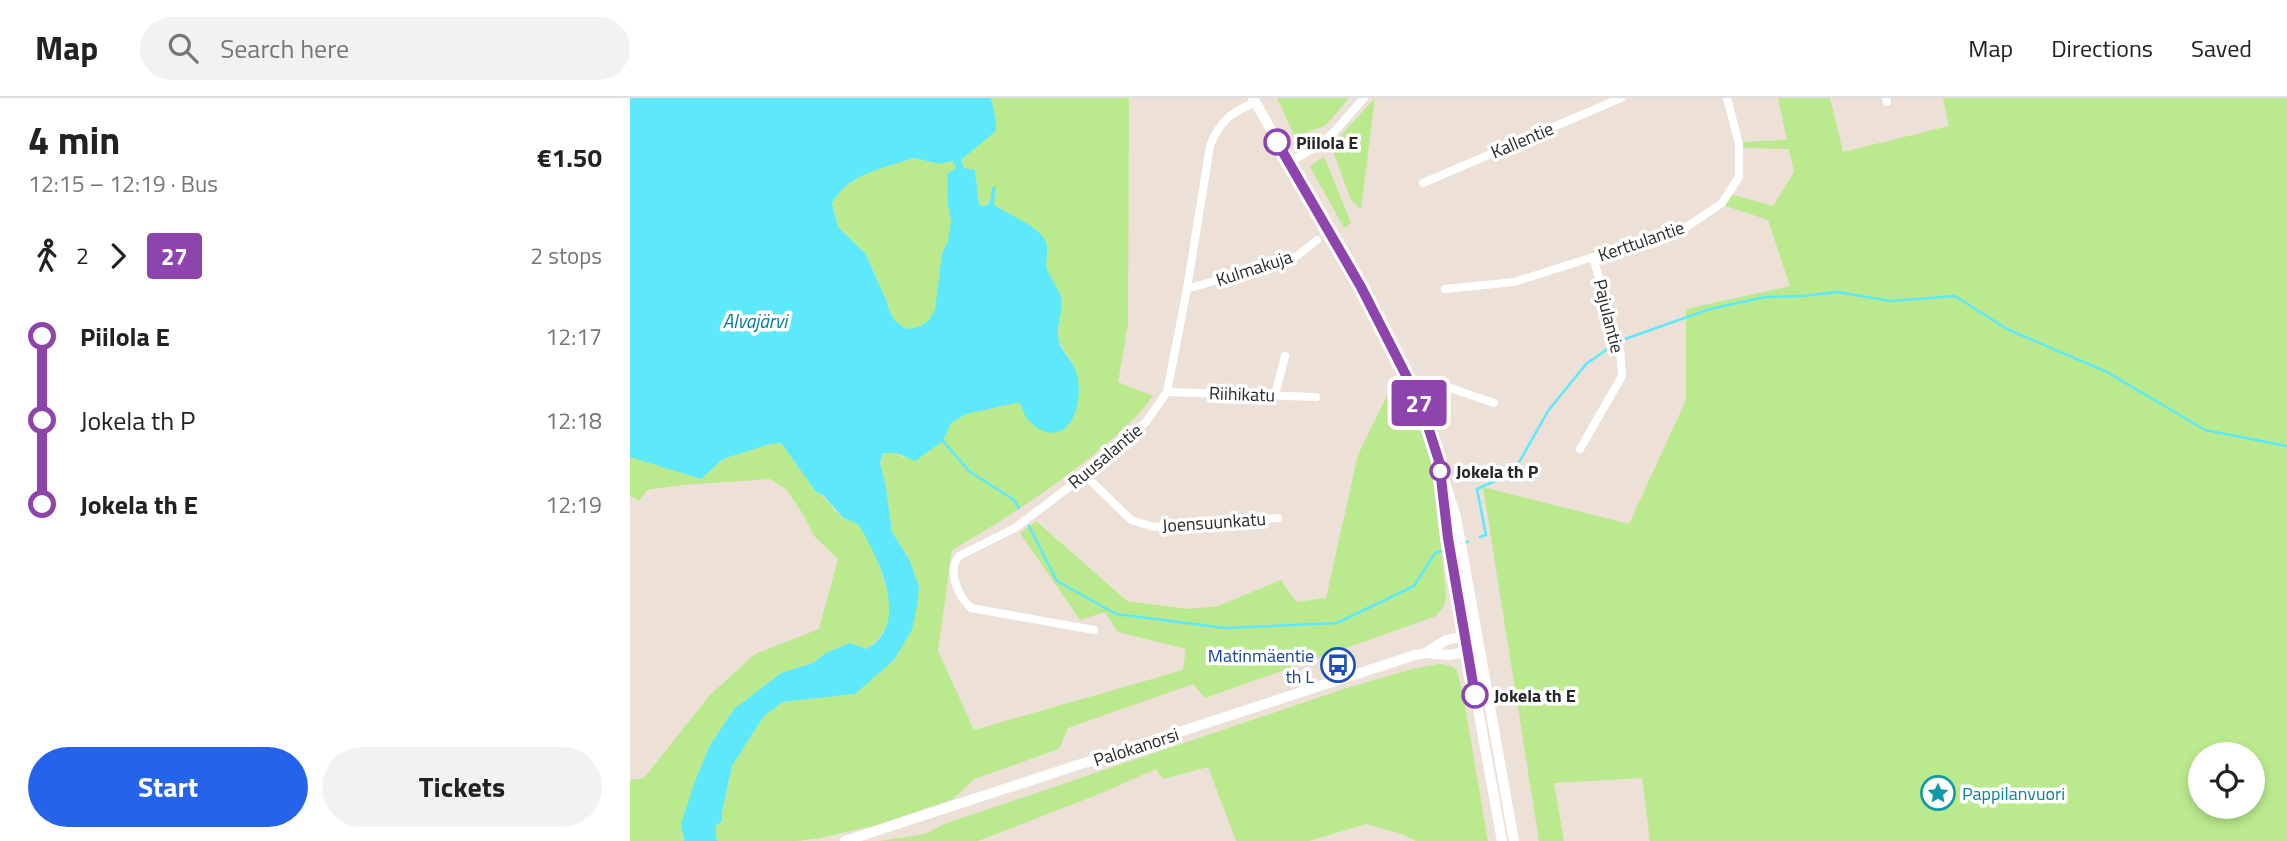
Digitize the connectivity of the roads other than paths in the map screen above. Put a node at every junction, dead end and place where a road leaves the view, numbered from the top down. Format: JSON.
{"nodes":[{"id":1,"x":1364,"y":98,"type":"edge"},
{"id":2,"x":1621,"y":98,"type":"edge"},
{"id":3,"x":1727,"y":98,"type":"edge"},
{"id":4,"x":1254,"y":100,"type":"edge"},
{"id":5,"x":1289,"y":162,"type":"junction"},
{"id":6,"x":1423,"y":183,"type":"dead end"},
{"id":7,"x":1317,"y":240,"type":"dead end"},
{"id":8,"x":1593,"y":257,"type":"junction"},
{"id":9,"x":1187,"y":289,"type":"junction"},
{"id":10,"x":1445,"y":289,"type":"dead end"},
{"id":11,"x":1285,"y":356,"type":"dead end"},
{"id":12,"x":1413,"y":389,"type":"junction"},
{"id":13,"x":1167,"y":391,"type":"junction"},
{"id":14,"x":1275,"y":396,"type":"junction"},
{"id":15,"x":1316,"y":397,"type":"dead end"},
{"id":16,"x":1494,"y":403,"type":"dead end"},
{"id":17,"x":1580,"y":449,"type":"dead end"},
{"id":18,"x":1085,"y":475,"type":"junction"},
{"id":19,"x":1278,"y":518,"type":"dead end"},
{"id":20,"x":1094,"y":630,"type":"dead end"},
{"id":21,"x":1470,"y":634,"type":"junction"},
{"id":22,"x":1473,"y":650,"type":"junction"},
{"id":23,"x":1426,"y":653,"type":"junction"},
{"id":24,"x":845,"y":841,"type":"edge"},
{"id":25,"x":1502,"y":841,"type":"edge"},
{"id":26,"x":1514,"y":841,"type":"edge"}],
"edges":[{"from":1,"to":5,"type":"street"},
{"from":2,"to":6,"type":"street","name":"Kallentie"},
{"from":3,"to":8,"type":"street","name":"Kerttulantie"},
{"from":4,"to":5,"type":"main road"},
{"from":4,"to":9,"type":"street","name":"Ruusalantie"},
{"from":5,"to":12,"type":"main road"},
{"from":7,"to":9,"type":"street","name":"Kulmakuja"},
{"from":8,"to":10,"type":"street","name":"Kerttulantie"},
{"from":8,"to":17,"type":"street","name":"Pajulantie"},
{"from":9,"to":13,"type":"street","name":"Ruusalantie"},
{"from":11,"to":14,"type":"street"},
{"from":12,"to":16,"type":"street"},
{"from":12,"to":21,"type":"main road"},
{"from":13,"to":14,"type":"street","name":"Riihikatu"},
{"from":13,"to":18,"type":"street","name":"Ruusalantie"},
{"from":14,"to":15,"type":"street","name":"Riihikatu"},
{"from":18,"to":19,"type":"street","name":"Joensuunkatu"},
{"from":18,"to":20,"type":"street","name":"Ruusalantie"},
{"from":21,"to":22,"type":"main road"},
{"from":21,"to":23,"type":"main road","name":"Palokanorsi"},
{"from":22,"to":23,"type":"main road","name":"Palokanorsi"},
{"from":22,"to":25,"type":"main road"},
{"from":22,"to":26,"type":"main road"},
{"from":23,"to":24,"type":"main road","name":"Palokanorsi"}]}
